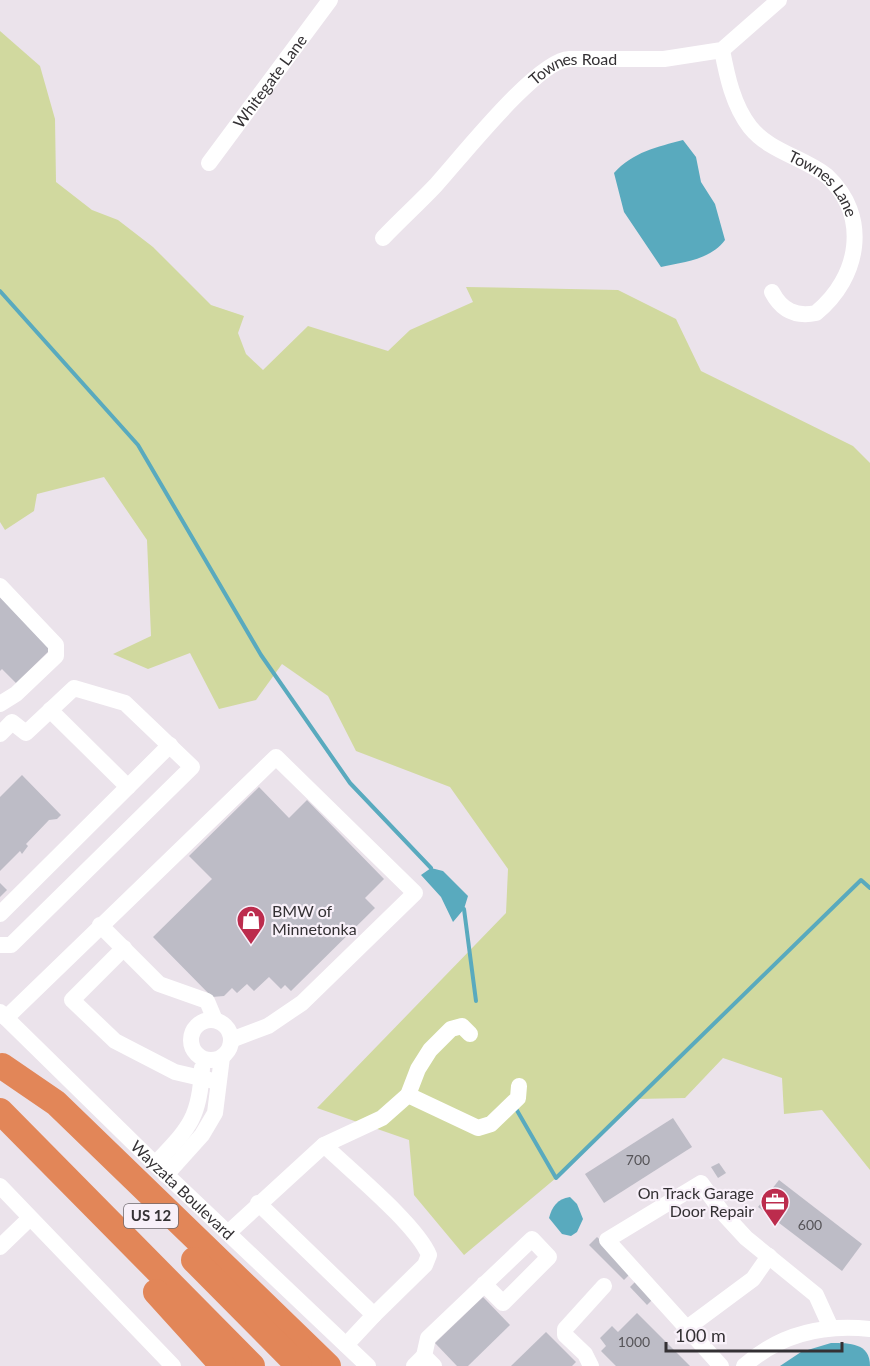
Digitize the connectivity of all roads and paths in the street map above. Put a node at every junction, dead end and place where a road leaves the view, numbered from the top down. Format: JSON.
{"nodes":[{"id":1,"x":330,"y":0,"type":"edge"},
{"id":2,"x":779,"y":0,"type":"edge"},
{"id":3,"x":722,"y":50,"type":"junction"},
{"id":4,"x":209,"y":163,"type":"dead end"},
{"id":5,"x":382,"y":238,"type":"dead end"},
{"id":6,"x":772,"y":292,"type":"dead end"},
{"id":7,"x":0,"y":586,"type":"edge"},
{"id":8,"x":0,"y":704,"type":"edge"},
{"id":9,"x":50,"y":710,"type":"junction"},
{"id":10,"x":0,"y":734,"type":"edge"},
{"id":11,"x":170,"y":745,"type":"junction"},
{"id":12,"x":128,"y":787,"type":"junction"},
{"id":13,"x":0,"y":914,"type":"edge"},
{"id":14,"x":100,"y":925,"type":"junction"},
{"id":15,"x":0,"y":945,"type":"edge"},
{"id":16,"x":124,"y":948,"type":"junction"},
{"id":17,"x":3,"y":1015,"type":"edge"},
{"id":18,"x":215,"y":1020,"type":"junction"},
{"id":19,"x":470,"y":1034,"type":"dead end"},
{"id":20,"x":231,"y":1040,"type":"junction"},
{"id":21,"x":222,"y":1057,"type":"junction"},
{"id":22,"x":202,"y":1058,"type":"junction"},
{"id":23,"x":1,"y":1064,"type":"edge"},
{"id":24,"x":210,"y":1080,"type":"junction"},
{"id":25,"x":519,"y":1086,"type":"dead end"},
{"id":26,"x":408,"y":1095,"type":"junction"},
{"id":27,"x":0,"y":1112,"type":"edge"},
{"id":28,"x":324,"y":1145,"type":"junction"},
{"id":29,"x":161,"y":1170,"type":"junction"},
{"id":30,"x":0,"y":1186,"type":"edge"},
{"id":31,"x":258,"y":1203,"type":"junction"},
{"id":32,"x":30,"y":1218,"type":"junction"},
{"id":33,"x":228,"y":1233,"type":"junction"},
{"id":34,"x":0,"y":1247,"type":"edge"},
{"id":35,"x":769,"y":1256,"type":"junction"},
{"id":36,"x":484,"y":1284,"type":"dead end"},
{"id":37,"x":604,"y":1286,"type":"dead end"},
{"id":38,"x":374,"y":1315,"type":"junction"},
{"id":39,"x":687,"y":1328,"type":"junction"},
{"id":40,"x":831,"y":1328,"type":"junction"},
{"id":41,"x":870,"y":1329,"type":"edge"},
{"id":42,"x":346,"y":1345,"type":"junction"},
{"id":43,"x":424,"y":1363,"type":"edge"},
{"id":44,"x":173,"y":1366,"type":"edge"},
{"id":45,"x":223,"y":1366,"type":"edge"},
{"id":46,"x":252,"y":1366,"type":"edge"},
{"id":47,"x":299,"y":1366,"type":"edge"},
{"id":48,"x":328,"y":1366,"type":"edge"},
{"id":49,"x":368,"y":1366,"type":"edge"},
{"id":50,"x":591,"y":1366,"type":"edge"},
{"id":51,"x":721,"y":1366,"type":"edge"},
{"id":52,"x":744,"y":1366,"type":"edge"}],
"edges":[{"from":1,"to":4,"type":"street","name":"Whitegate Lane"},
{"from":2,"to":3,"type":"street","name":"Townes Road"},
{"from":3,"to":5,"type":"street","name":"Townes Road"},
{"from":3,"to":6,"type":"street","name":"Townes Lane"},
{"from":7,"to":8,"type":"street"},
{"from":9,"to":10,"type":"street"},
{"from":9,"to":11,"type":"street"},
{"from":9,"to":12,"type":"street"},
{"from":11,"to":12,"type":"street"},
{"from":11,"to":15,"type":"street"},
{"from":12,"to":13,"type":"street"},
{"from":14,"to":16,"type":"street"},
{"from":14,"to":17,"type":"street"},
{"from":14,"to":20,"type":"street"},
{"from":16,"to":18,"type":"street"},
{"from":16,"to":24,"type":"street"},
{"from":17,"to":29,"type":"street","name":"Wayzata Boulevard"},
{"from":18,"to":20,"type":"street"},
{"from":18,"to":22,"type":"street"},
{"from":19,"to":26,"type":"street"},
{"from":20,"to":21,"type":"street"},
{"from":21,"to":22,"type":"street"},
{"from":21,"to":24,"type":"street"},
{"from":22,"to":24,"type":"street"},
{"from":23,"to":47,"type":"highway","number":"US 12"},
{"from":23,"to":48,"type":"highway"},
{"from":24,"to":29,"type":"street"},
{"from":25,"to":26,"type":"street"},
{"from":26,"to":28,"type":"street"},
{"from":27,"to":45,"type":"highway"},
{"from":27,"to":46,"type":"highway","number":"US 12"},
{"from":28,"to":31,"type":"street"},
{"from":28,"to":38,"type":"street"},
{"from":29,"to":33,"type":"street","name":"Wayzata Boulevard"},
{"from":30,"to":32,"type":"street"},
{"from":31,"to":33,"type":"street"},
{"from":31,"to":38,"type":"street"},
{"from":32,"to":34,"type":"street"},
{"from":32,"to":44,"type":"street"},
{"from":33,"to":42,"type":"street","name":"Wayzata Boulevard"},
{"from":35,"to":39,"type":"street"},
{"from":35,"to":39,"type":"street"},
{"from":35,"to":40,"type":"street"},
{"from":36,"to":43,"type":"street"},
{"from":37,"to":50,"type":"street"},
{"from":38,"to":42,"type":"street"},
{"from":39,"to":51,"type":"street"},
{"from":40,"to":41,"type":"street"},
{"from":40,"to":52,"type":"street"},
{"from":42,"to":49,"type":"street","name":"Wayzata Boulevard"}]}
